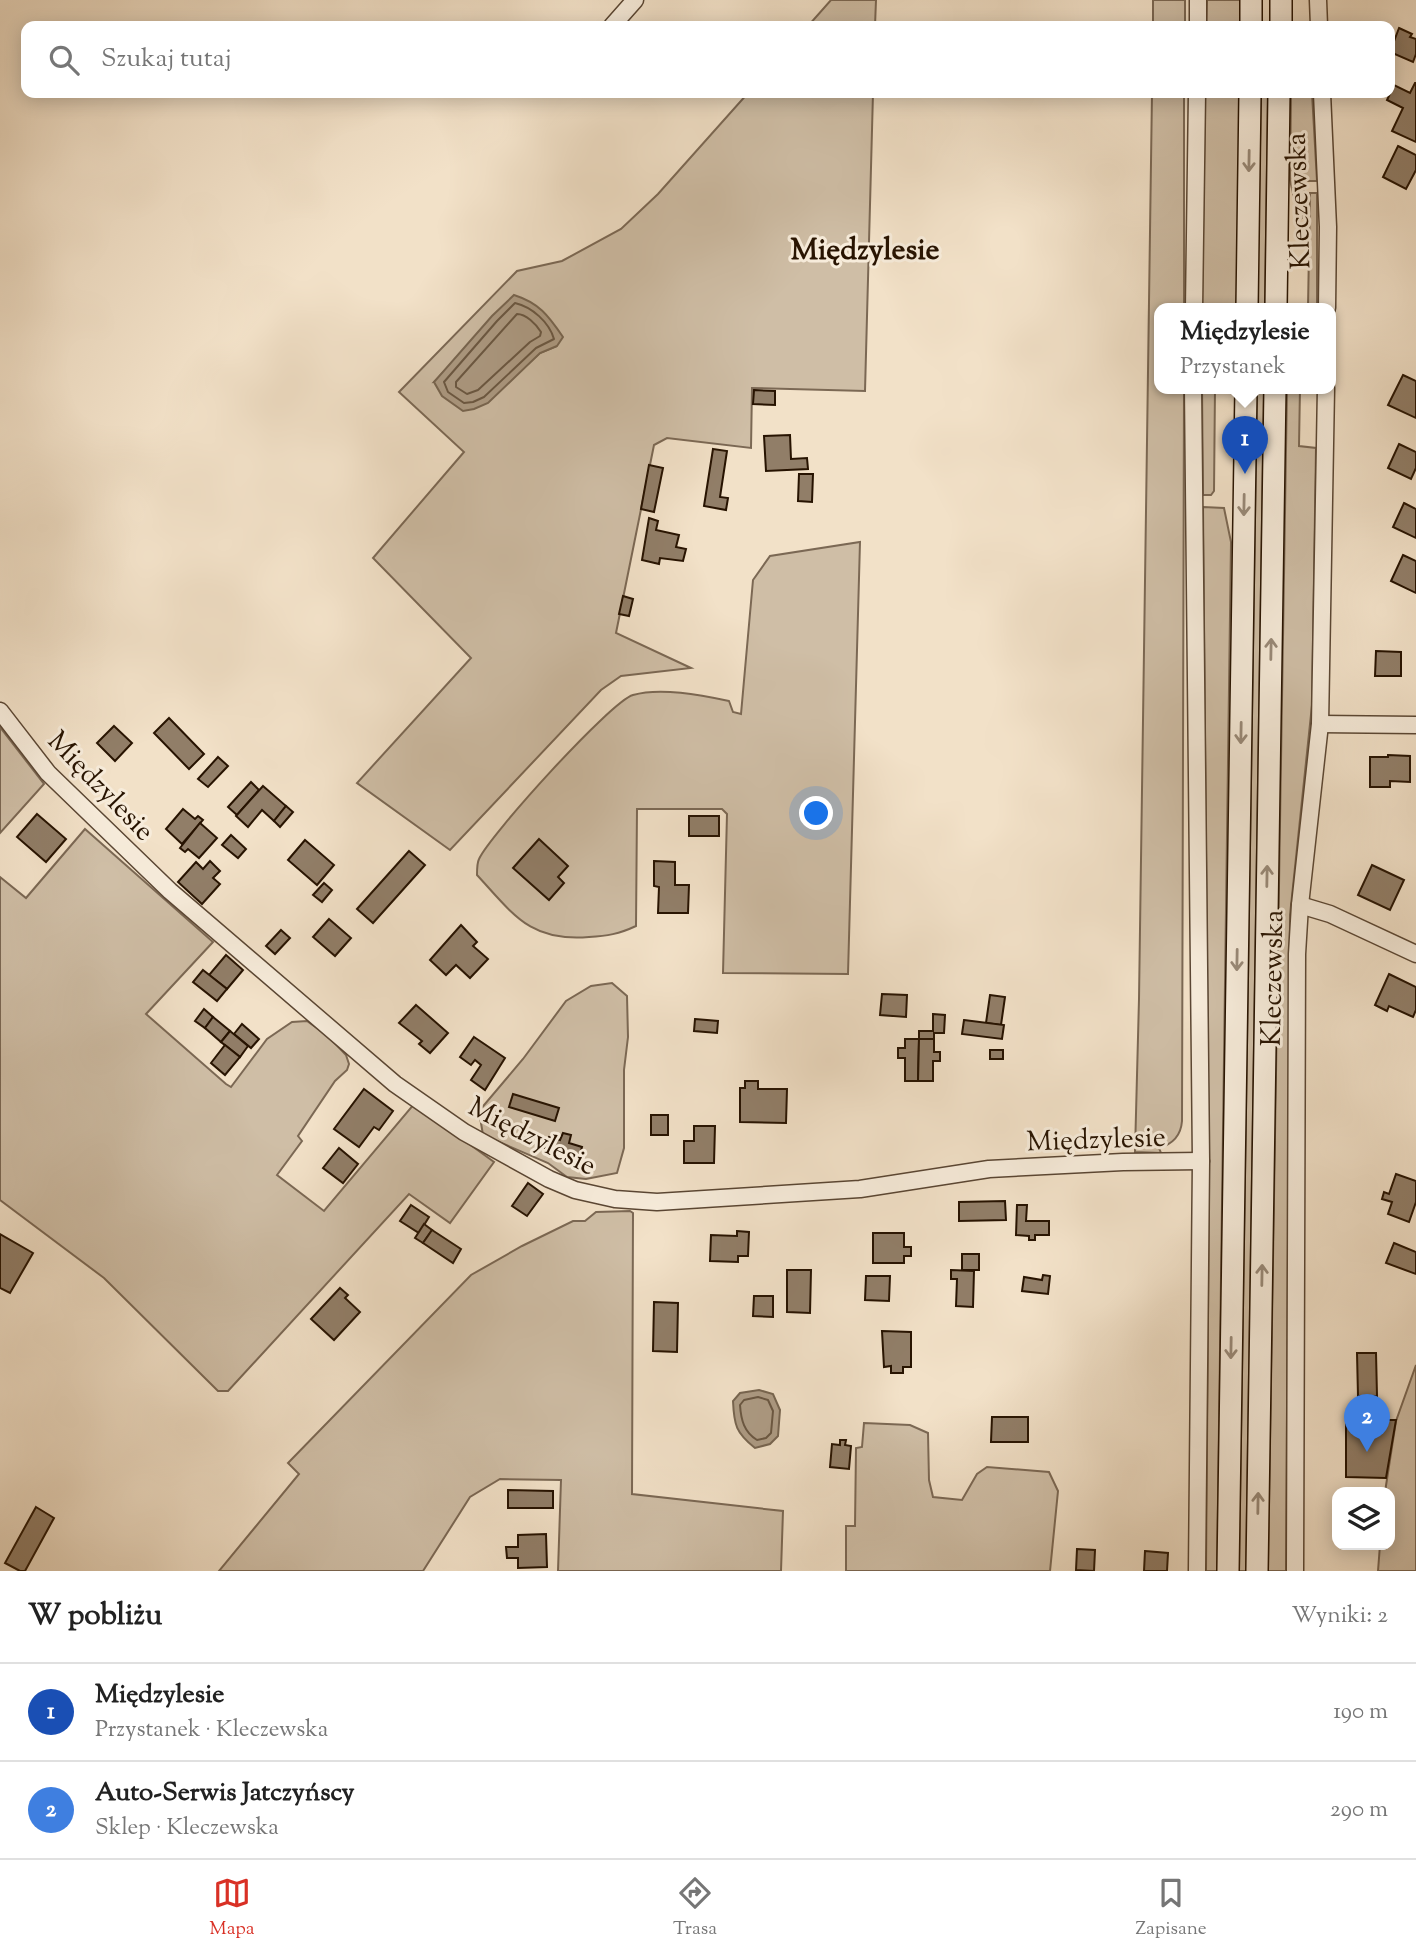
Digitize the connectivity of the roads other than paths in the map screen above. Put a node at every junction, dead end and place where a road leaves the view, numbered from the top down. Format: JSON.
{"nodes":[{"id":1,"x":635,"y":0,"type":"edge"},
{"id":2,"x":1198,"y":0,"type":"edge"},
{"id":3,"x":1251,"y":0,"type":"edge"},
{"id":4,"x":1281,"y":0,"type":"edge"},
{"id":5,"x":1318,"y":0,"type":"edge"},
{"id":6,"x":616,"y":21,"type":"edge"},
{"id":7,"x":1198,"y":21,"type":"edge"},
{"id":8,"x":1251,"y":21,"type":"edge"},
{"id":9,"x":1280,"y":21,"type":"edge"},
{"id":10,"x":1319,"y":21,"type":"edge"},
{"id":11,"x":1197,"y":98,"type":"edge"},
{"id":12,"x":1250,"y":98,"type":"edge"},
{"id":13,"x":1279,"y":98,"type":"edge"},
{"id":14,"x":1322,"y":98,"type":"edge"},
{"id":15,"x":1194,"y":303,"type":"edge"},
{"id":16,"x":1247,"y":303,"type":"edge"},
{"id":17,"x":1276,"y":303,"type":"edge"},
{"id":18,"x":1327,"y":303,"type":"edge"},
{"id":19,"x":1193,"y":394,"type":"edge"},
{"id":20,"x":1246,"y":394,"type":"edge"},
{"id":21,"x":1275,"y":394,"type":"edge"},
{"id":22,"x":1326,"y":394,"type":"edge"},
{"id":23,"x":0,"y":711,"type":"edge"},
{"id":24,"x":1320,"y":724,"type":"junction"},
{"id":25,"x":1416,"y":725,"type":"edge"},
{"id":26,"x":1300,"y":905,"type":"junction"},
{"id":27,"x":1416,"y":954,"type":"edge"},
{"id":28,"x":1200,"y":1161,"type":"junction"},
{"id":29,"x":1197,"y":1571,"type":"edge"},
{"id":30,"x":1228,"y":1571,"type":"edge"},
{"id":31,"x":1257,"y":1571,"type":"edge"},
{"id":32,"x":1295,"y":1571,"type":"edge"}],
"edges":[{"from":1,"to":6,"type":"street"},
{"from":2,"to":7,"type":"street"},
{"from":3,"to":8,"type":"main road"},
{"from":4,"to":9,"type":"main road"},
{"from":5,"to":10,"type":"street"},
{"from":11,"to":15,"type":"street"},
{"from":12,"to":16,"type":"main road","name":"Kleczewska","one_way":true},
{"from":13,"to":17,"type":"main road","name":"Kleczewska"},
{"from":14,"to":18,"type":"street","name":"Kleczewska"},
{"from":19,"to":28,"type":"street"},
{"from":20,"to":30,"type":"main road","name":"Kleczewska","one_way":true},
{"from":31,"to":21,"type":"main road","name":"Kleczewska","one_way":true},
{"from":22,"to":24,"type":"street","name":"Kleczewska"},
{"from":23,"to":28,"type":"street","name":"Międzylesie"},
{"from":24,"to":25,"type":"street"},
{"from":24,"to":26,"type":"street","name":"Kleczewska"},
{"from":26,"to":27,"type":"street"},
{"from":26,"to":32,"type":"street","name":"Kleczewska"},
{"from":28,"to":29,"type":"street"}]}
